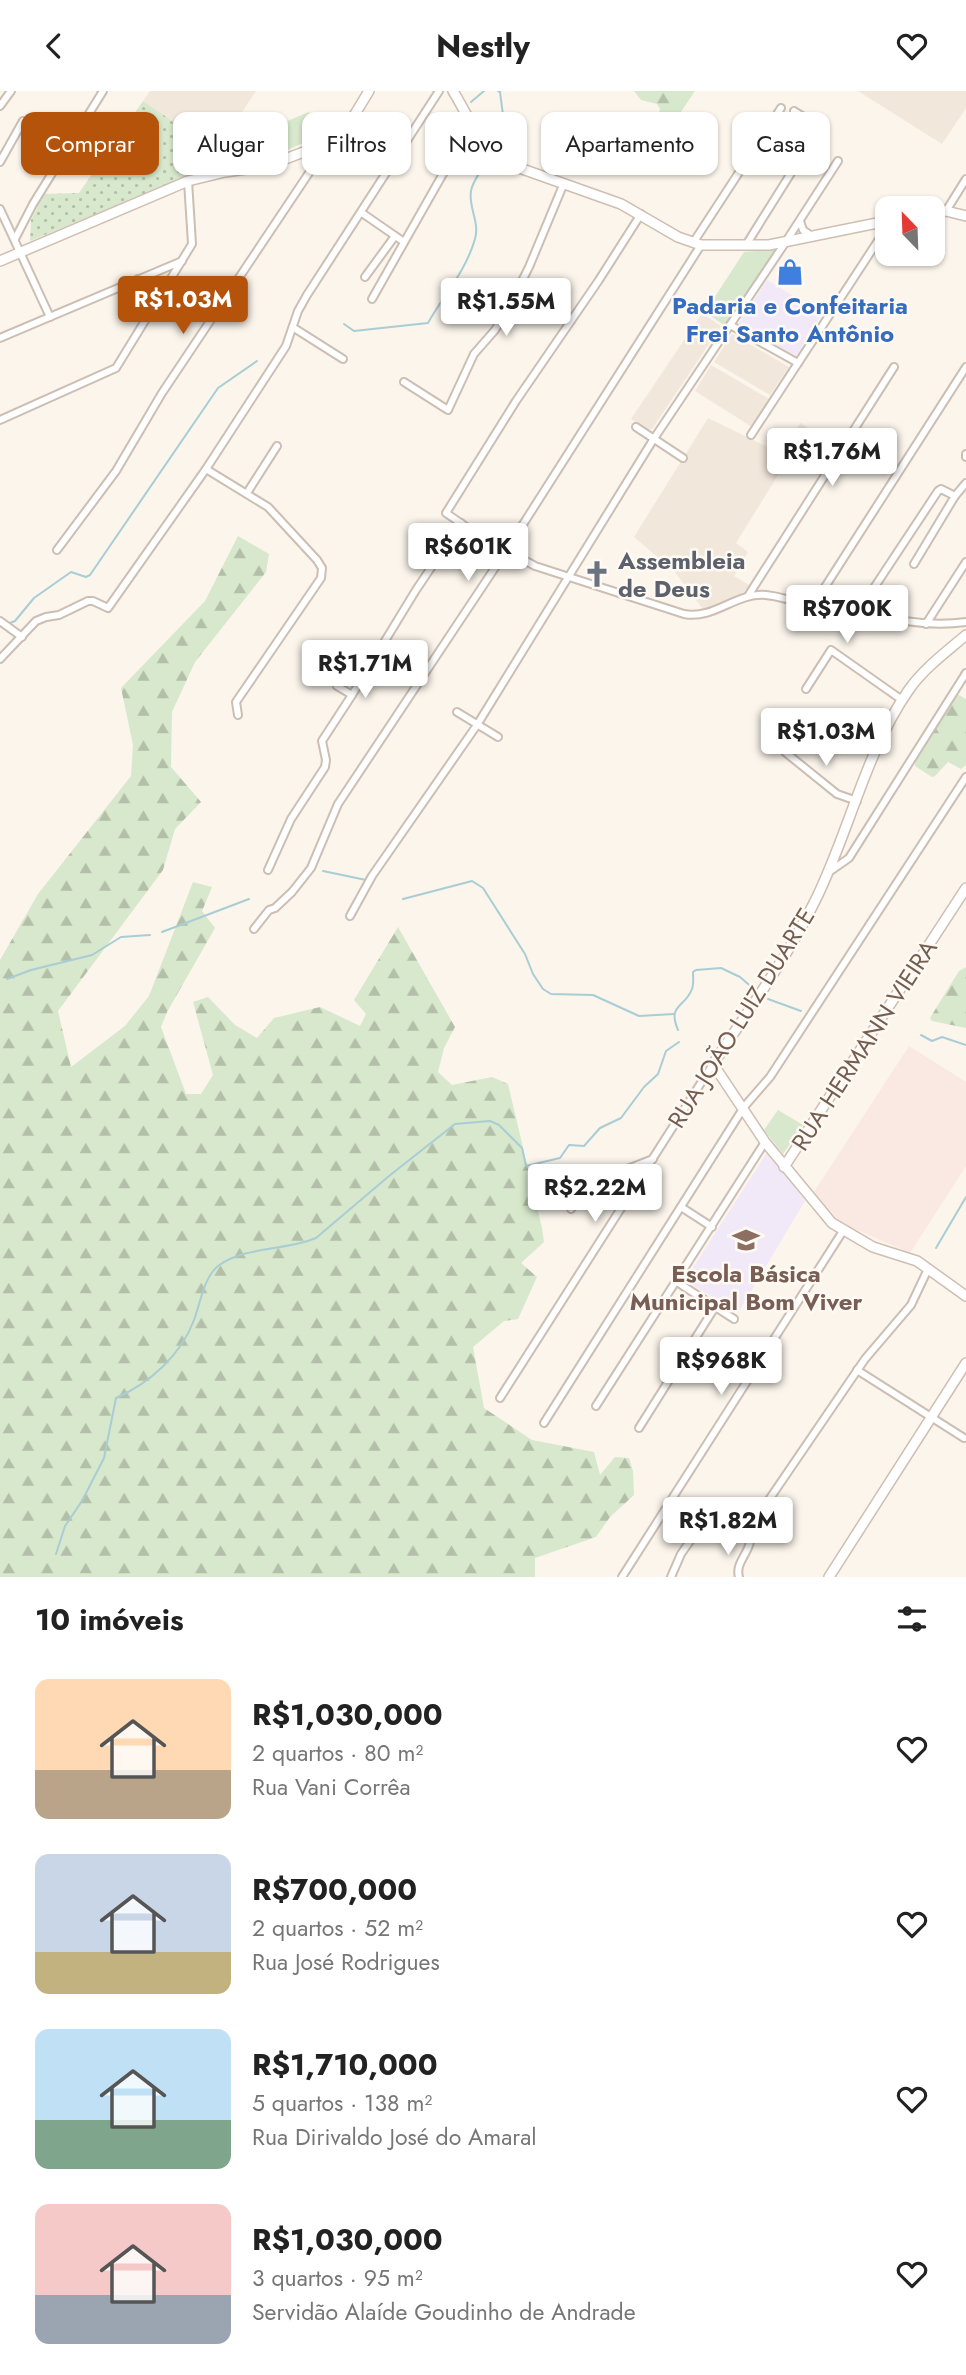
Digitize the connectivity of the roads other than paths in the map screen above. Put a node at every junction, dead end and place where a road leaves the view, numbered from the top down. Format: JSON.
{"nodes":[{"id":1,"x":11,"y":91,"type":"edge"},
{"id":2,"x":103,"y":91,"type":"edge"},
{"id":3,"x":369,"y":91,"type":"edge"},
{"id":4,"x":439,"y":91,"type":"edge"},
{"id":5,"x":453,"y":91,"type":"edge"},
{"id":6,"x":0,"y":106,"type":"edge"},
{"id":7,"x":780,"y":108,"type":"dead end"},
{"id":8,"x":794,"y":111,"type":"dead end"},
{"id":9,"x":356,"y":112,"type":"edge"},
{"id":10,"x":466,"y":112,"type":"edge"},
{"id":11,"x":21,"y":125,"type":"edge"},
{"id":12,"x":302,"y":151,"type":"edge"},
{"id":13,"x":838,"y":161,"type":"dead end"},
{"id":14,"x":0,"y":162,"type":"edge"},
{"id":15,"x":527,"y":170,"type":"edge"},
{"id":16,"x":308,"y":175,"type":"edge"},
{"id":17,"x":441,"y":175,"type":"edge"},
{"id":18,"x":966,"y":179,"type":"edge"},
{"id":19,"x":188,"y":181,"type":"junction"},
{"id":20,"x":564,"y":182,"type":"junction"},
{"id":21,"x":0,"y":209,"type":"edge"},
{"id":22,"x":946,"y":211,"type":"joint"},
{"id":23,"x":362,"y":213,"type":"junction"},
{"id":24,"x":641,"y":214,"type":"junction"},
{"id":25,"x":966,"y":216,"type":"edge"},
{"id":26,"x":800,"y":221,"type":"junction"},
{"id":27,"x":875,"y":224,"type":"edge"},
{"id":28,"x":395,"y":236,"type":"junction"},
{"id":29,"x":813,"y":237,"type":"junction"},
{"id":30,"x":15,"y":240,"type":"junction"},
{"id":31,"x":404,"y":242,"type":"junction"},
{"id":32,"x":785,"y":243,"type":"junction"},
{"id":33,"x":697,"y":244,"type":"junction"},
{"id":34,"x":875,"y":245,"type":"edge"},
{"id":35,"x":745,"y":247,"type":"junction"},
{"id":36,"x":22,"y":253,"type":"junction"},
{"id":37,"x":183,"y":260,"type":"junction"},
{"id":38,"x":0,"y":261,"type":"edge"},
{"id":39,"x":365,"y":277,"type":"dead end"},
{"id":40,"x":138,"y":279,"type":"junction"},
{"id":41,"x":372,"y":299,"type":"dead end"},
{"id":42,"x":152,"y":310,"type":"junction"},
{"id":43,"x":50,"y":317,"type":"junction"},
{"id":44,"x":730,"y":325,"type":"junction"},
{"id":45,"x":294,"y":328,"type":"junction"},
{"id":46,"x":0,"y":338,"type":"edge"},
{"id":47,"x":343,"y":359,"type":"dead end"},
{"id":48,"x":798,"y":363,"type":"junction"},
{"id":49,"x":894,"y":367,"type":"dead end"},
{"id":50,"x":966,"y":367,"type":"edge"},
{"id":51,"x":404,"y":382,"type":"dead end"},
{"id":52,"x":0,"y":420,"type":"edge"},
{"id":53,"x":635,"y":427,"type":"dead end"},
{"id":54,"x":751,"y":435,"type":"dead end"},
{"id":55,"x":653,"y":440,"type":"junction"},
{"id":56,"x":277,"y":446,"type":"dead end"},
{"id":57,"x":683,"y":459,"type":"dead end"},
{"id":58,"x":206,"y":469,"type":"junction"},
{"id":59,"x":966,"y":483,"type":"edge"},
{"id":60,"x":247,"y":493,"type":"junction"},
{"id":61,"x":955,"y":496,"type":"junction"},
{"id":62,"x":461,"y":523,"type":"junction"},
{"id":63,"x":57,"y":550,"type":"dead end"},
{"id":64,"x":506,"y":551,"type":"junction"},
{"id":65,"x":966,"y":562,"type":"edge"},
{"id":66,"x":914,"y":564,"type":"dead end"},
{"id":67,"x":568,"y":576,"type":"junction"},
{"id":68,"x":748,"y":596,"type":"junction"},
{"id":69,"x":816,"y":601,"type":"junction"},
{"id":70,"x":858,"y":612,"type":"junction"},
{"id":71,"x":0,"y":621,"type":"edge"},
{"id":72,"x":966,"y":622,"type":"edge"},
{"id":73,"x":926,"y":624,"type":"junction"},
{"id":74,"x":966,"y":635,"type":"edge"},
{"id":75,"x":22,"y":637,"type":"junction"},
{"id":76,"x":0,"y":659,"type":"edge"},
{"id":77,"x":966,"y":673,"type":"edge"},
{"id":78,"x":337,"y":686,"type":"dead end"},
{"id":79,"x":806,"y":689,"type":"dead end"},
{"id":80,"x":352,"y":695,"type":"junction"},
{"id":81,"x":902,"y":700,"type":"junction"},
{"id":82,"x":457,"y":712,"type":"dead end"},
{"id":83,"x":238,"y":715,"type":"dead end"},
{"id":84,"x":477,"y":725,"type":"junction"},
{"id":85,"x":498,"y":737,"type":"dead end"},
{"id":86,"x":785,"y":752,"type":"dead end"},
{"id":87,"x":966,"y":777,"type":"edge"},
{"id":88,"x":857,"y":801,"type":"junction"},
{"id":89,"x":268,"y":870,"type":"dead end"},
{"id":90,"x":829,"y":872,"type":"junction"},
{"id":91,"x":966,"y":888,"type":"edge"},
{"id":92,"x":350,"y":916,"type":"dead end"},
{"id":93,"x":254,"y":929,"type":"dead end"},
{"id":94,"x":713,"y":1064,"type":"junction"},
{"id":95,"x":744,"y":1107,"type":"junction"},
{"id":96,"x":765,"y":1142,"type":"junction"},
{"id":97,"x":653,"y":1159,"type":"junction"},
{"id":98,"x":784,"y":1167,"type":"junction"},
{"id":99,"x":617,"y":1172,"type":"junction"},
{"id":100,"x":635,"y":1187,"type":"junction"},
{"id":101,"x":681,"y":1207,"type":"junction"},
{"id":102,"x":571,"y":1209,"type":"dead end"},
{"id":103,"x":712,"y":1227,"type":"junction"},
{"id":104,"x":843,"y":1231,"type":"junction"},
{"id":105,"x":928,"y":1269,"type":"junction"},
{"id":106,"x":677,"y":1282,"type":"junction"},
{"id":107,"x":966,"y":1296,"type":"edge"},
{"id":108,"x":715,"y":1307,"type":"junction"},
{"id":109,"x":733,"y":1319,"type":"dead end"},
{"id":110,"x":966,"y":1363,"type":"edge"},
{"id":111,"x":857,"y":1370,"type":"junction"},
{"id":112,"x":500,"y":1398,"type":"dead end"},
{"id":113,"x":596,"y":1406,"type":"dead end"},
{"id":114,"x":931,"y":1417,"type":"junction"},
{"id":115,"x":544,"y":1423,"type":"dead end"},
{"id":116,"x":639,"y":1428,"type":"dead end"},
{"id":117,"x":964,"y":1438,"type":"dead end"},
{"id":118,"x":749,"y":1529,"type":"junction"},
{"id":119,"x":622,"y":1577,"type":"edge"},
{"id":120,"x":671,"y":1577,"type":"edge"},
{"id":121,"x":739,"y":1577,"type":"edge"},
{"id":122,"x":829,"y":1577,"type":"edge"}],
"edges":[{"from":1,"to":6,"type":"street"},
{"from":2,"to":30,"type":"street"},
{"from":3,"to":9,"type":"street"},
{"from":4,"to":23,"type":"street"},
{"from":5,"to":10,"type":"street"},
{"from":7,"to":33,"type":"street"},
{"from":8,"to":35,"type":"street"},
{"from":11,"to":14,"type":"street"},
{"from":12,"to":19,"type":"street"},
{"from":13,"to":26,"type":"street"},
{"from":15,"to":20,"type":"street"},
{"from":16,"to":63,"type":"street"},
{"from":17,"to":31,"type":"street"},
{"from":18,"to":22,"type":"street"},
{"from":19,"to":36,"type":"street"},
{"from":19,"to":37,"type":"street"},
{"from":20,"to":24,"type":"street"},
{"from":20,"to":51,"type":"street"},
{"from":21,"to":30,"type":"street"},
{"from":22,"to":25,"type":"street"},
{"from":23,"to":28,"type":"street"},
{"from":23,"to":45,"type":"street"},
{"from":24,"to":33,"type":"street"},
{"from":24,"to":62,"type":"street"},
{"from":26,"to":29,"type":"street"},
{"from":26,"to":32,"type":"street"},
{"from":27,"to":29,"type":"street"},
{"from":28,"to":31,"type":"street"},
{"from":28,"to":39,"type":"street"},
{"from":29,"to":32,"type":"street"},
{"from":30,"to":36,"type":"street"},
{"from":31,"to":41,"type":"street"},
{"from":32,"to":35,"type":"street"},
{"from":32,"to":44,"type":"street"},
{"from":33,"to":35,"type":"street"},
{"from":33,"to":64,"type":"street"},
{"from":34,"to":48,"type":"street"},
{"from":36,"to":38,"type":"street"},
{"from":36,"to":43,"type":"street"},
{"from":37,"to":40,"type":"street"},
{"from":37,"to":42,"type":"street"},
{"from":40,"to":42,"type":"street"},
{"from":40,"to":43,"type":"street"},
{"from":42,"to":52,"type":"street"},
{"from":43,"to":46,"type":"street"},
{"from":44,"to":48,"type":"street"},
{"from":44,"to":55,"type":"street"},
{"from":45,"to":47,"type":"street"},
{"from":45,"to":58,"type":"street"},
{"from":48,"to":54,"type":"street"},
{"from":49,"to":68,"type":"street"},
{"from":50,"to":69,"type":"street"},
{"from":53,"to":55,"type":"street"},
{"from":55,"to":57,"type":"street"},
{"from":55,"to":67,"type":"street"},
{"from":56,"to":60,"type":"street"},
{"from":58,"to":60,"type":"street"},
{"from":58,"to":75,"type":"street"},
{"from":59,"to":61,"type":"street"},
{"from":60,"to":83,"type":"street"},
{"from":61,"to":66,"type":"street"},
{"from":61,"to":70,"type":"street"},
{"from":62,"to":64,"type":"street"},
{"from":62,"to":80,"type":"street"},
{"from":64,"to":67,"type":"street"},
{"from":64,"to":93,"type":"street"},
{"from":65,"to":73,"type":"street"},
{"from":67,"to":68,"type":"street"},
{"from":67,"to":84,"type":"street"},
{"from":68,"to":69,"type":"street"},
{"from":69,"to":70,"type":"street"},
{"from":70,"to":73,"type":"street"},
{"from":71,"to":75,"type":"street"},
{"from":72,"to":73,"type":"street"},
{"from":74,"to":81,"type":"street","name":"RUA JOÃO LUIZ DUARTE"},
{"from":75,"to":76,"type":"street"},
{"from":77,"to":90,"type":"street"},
{"from":78,"to":80,"type":"street"},
{"from":79,"to":81,"type":"street"},
{"from":80,"to":89,"type":"street"},
{"from":81,"to":88,"type":"street","name":"RUA JOÃO LUIZ DUARTE"},
{"from":82,"to":84,"type":"street"},
{"from":84,"to":85,"type":"street"},
{"from":84,"to":92,"type":"street"},
{"from":86,"to":88,"type":"street"},
{"from":87,"to":95,"type":"street"},
{"from":88,"to":90,"type":"street","name":"RUA JOÃO LUIZ DUARTE"},
{"from":90,"to":94,"type":"street","name":"RUA JOÃO LUIZ DUARTE"},
{"from":91,"to":98,"type":"street","name":"RUA HERMANN VIEIRA"},
{"from":94,"to":95,"type":"street"},
{"from":94,"to":97,"type":"street","name":"RUA JOÃO LUIZ DUARTE"},
{"from":95,"to":96,"type":"street"},
{"from":95,"to":101,"type":"street"},
{"from":96,"to":98,"type":"street"},
{"from":96,"to":103,"type":"street"},
{"from":97,"to":99,"type":"street"},
{"from":97,"to":100,"type":"street","name":"RUA JOÃO LUIZ DUARTE"},
{"from":98,"to":104,"type":"street"},
{"from":99,"to":100,"type":"street"},
{"from":99,"to":102,"type":"street"},
{"from":100,"to":112,"type":"street","name":"RUA JOÃO LUIZ DUARTE"},
{"from":101,"to":103,"type":"street"},
{"from":101,"to":115,"type":"street"},
{"from":103,"to":106,"type":"street"},
{"from":104,"to":105,"type":"street"},
{"from":104,"to":119,"type":"street"},
{"from":105,"to":107,"type":"street"},
{"from":105,"to":111,"type":"street"},
{"from":106,"to":108,"type":"street"},
{"from":106,"to":113,"type":"street"},
{"from":108,"to":109,"type":"street"},
{"from":108,"to":116,"type":"street"},
{"from":110,"to":114,"type":"street"},
{"from":111,"to":114,"type":"street"},
{"from":111,"to":118,"type":"street"},
{"from":114,"to":117,"type":"street"},
{"from":114,"to":122,"type":"street"},
{"from":118,"to":120,"type":"street"},
{"from":118,"to":121,"type":"street"}]}
